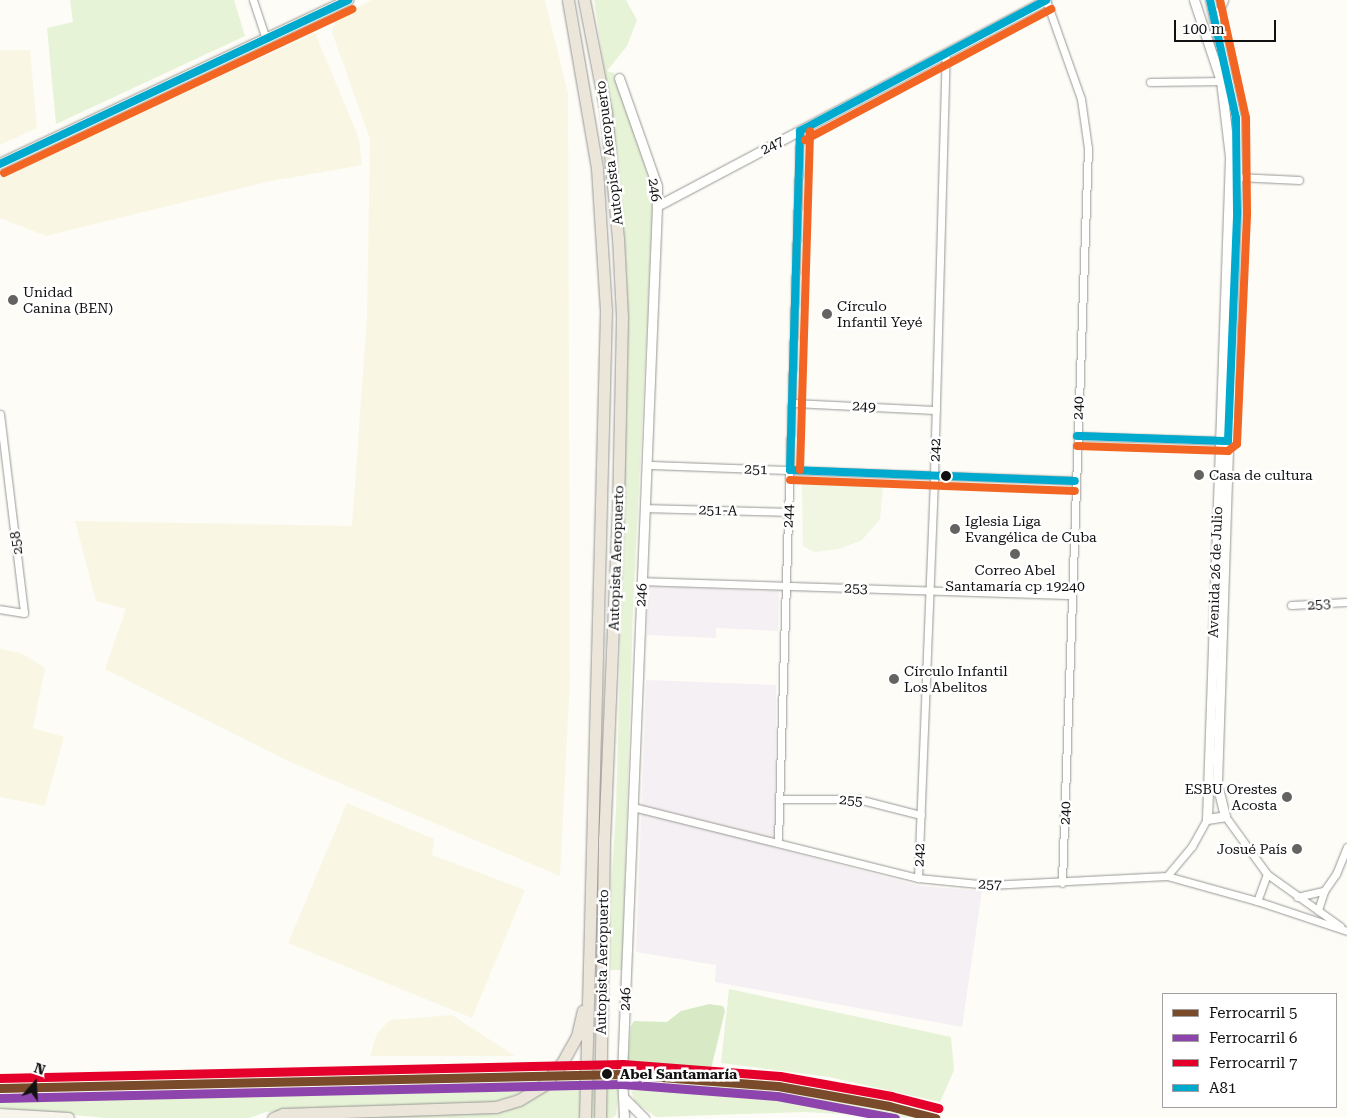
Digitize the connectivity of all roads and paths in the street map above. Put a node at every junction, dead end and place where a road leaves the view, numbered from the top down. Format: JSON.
{"nodes":[{"id":1,"x":253,"y":0,"type":"edge"},
{"id":2,"x":348,"y":0,"type":"edge"},
{"id":3,"x":568,"y":0,"type":"edge"},
{"id":4,"x":584,"y":0,"type":"edge"},
{"id":5,"x":1046,"y":0,"type":"edge"},
{"id":6,"x":1210,"y":0,"type":"edge"},
{"id":7,"x":1224,"y":0,"type":"edge"},
{"id":8,"x":1197,"y":1,"type":"edge"},
{"id":9,"x":1216,"y":19,"type":"junction"},
{"id":10,"x":266,"y":39,"type":"junction"},
{"id":11,"x":946,"y":53,"type":"junction"},
{"id":12,"x":619,"y":78,"type":"dead end"},
{"id":13,"x":1225,"y":81,"type":"junction"},
{"id":14,"x":1150,"y":82,"type":"dead end"},
{"id":15,"x":800,"y":131,"type":"junction"},
{"id":16,"x":0,"y":164,"type":"edge"},
{"id":17,"x":1237,"y":177,"type":"junction"},
{"id":18,"x":1299,"y":180,"type":"dead end"},
{"id":19,"x":657,"y":206,"type":"junction"},
{"id":20,"x":792,"y":403,"type":"junction"},
{"id":21,"x":936,"y":410,"type":"junction"},
{"id":22,"x":0,"y":414,"type":"edge"},
{"id":23,"x":1077,"y":436,"type":"junction"},
{"id":24,"x":1223,"y":441,"type":"junction"},
{"id":25,"x":648,"y":465,"type":"junction"},
{"id":26,"x":790,"y":470,"type":"junction"},
{"id":27,"x":934,"y":476,"type":"junction"},
{"id":28,"x":1075,"y":481,"type":"junction"},
{"id":29,"x":646,"y":508,"type":"junction"},
{"id":30,"x":789,"y":512,"type":"junction"},
{"id":31,"x":642,"y":581,"type":"junction"},
{"id":32,"x":786,"y":586,"type":"junction"},
{"id":33,"x":930,"y":590,"type":"junction"},
{"id":34,"x":1071,"y":595,"type":"junction"},
{"id":35,"x":1347,"y":602,"type":"edge"},
{"id":36,"x":1218,"y":603,"type":"junction"},
{"id":37,"x":1291,"y":605,"type":"dead end"},
{"id":38,"x":0,"y":609,"type":"edge"},
{"id":39,"x":780,"y":799,"type":"junction"},
{"id":40,"x":633,"y":807,"type":"junction"},
{"id":41,"x":920,"y":815,"type":"junction"},
{"id":42,"x":1225,"y":816,"type":"junction"},
{"id":43,"x":1207,"y":818,"type":"junction"},
{"id":44,"x":778,"y":841,"type":"junction"},
{"id":45,"x":1347,"y":847,"type":"edge"},
{"id":46,"x":1267,"y":874,"type":"junction"},
{"id":47,"x":1167,"y":876,"type":"junction"},
{"id":48,"x":918,"y":878,"type":"junction"},
{"id":49,"x":1062,"y":883,"type":"junction"},
{"id":50,"x":1324,"y":891,"type":"junction"},
{"id":51,"x":1297,"y":896,"type":"junction"},
{"id":52,"x":1257,"y":900,"type":"junction"},
{"id":53,"x":1318,"y":910,"type":"junction"},
{"id":54,"x":1347,"y":931,"type":"edge"},
{"id":55,"x":589,"y":972,"type":"junction"},
{"id":56,"x":623,"y":1097,"type":"junction"},
{"id":57,"x":0,"y":1114,"type":"edge"},
{"id":58,"x":70,"y":1118,"type":"edge"},
{"id":59,"x":273,"y":1118,"type":"edge"},
{"id":60,"x":585,"y":1118,"type":"edge"},
{"id":61,"x":600,"y":1118,"type":"edge"},
{"id":62,"x":624,"y":1118,"type":"edge"},
{"id":63,"x":644,"y":1118,"type":"edge"}],
"edges":[{"from":1,"to":10,"type":"street"},
{"from":2,"to":10,"type":"main road"},
{"from":3,"to":55,"type":"highway","name":"Autopista Aeropuerto"},
{"from":4,"to":61,"type":"highway","name":"Autopista Aeropuerto"},
{"from":5,"to":11,"type":"street","name":"247"},
{"from":5,"to":23,"type":"street","name":"240"},
{"from":6,"to":9,"type":"street","name":"Avenida 26 de Julio"},
{"from":7,"to":9,"type":"street"},
{"from":8,"to":13,"type":"street","name":"Avenida 26 de Julio"},
{"from":9,"to":13,"type":"street","name":"Avenida 26 de Julio"},
{"from":10,"to":16,"type":"main road"},
{"from":11,"to":15,"type":"street","name":"247"},
{"from":11,"to":21,"type":"street","name":"242"},
{"from":12,"to":19,"type":"street","name":"246"},
{"from":13,"to":14,"type":"street"},
{"from":13,"to":17,"type":"street","name":"Avenida 26 de Julio"},
{"from":13,"to":24,"type":"street","name":"Avenida 26 de Julio"},
{"from":15,"to":19,"type":"street","name":"247"},
{"from":15,"to":20,"type":"street","name":"244"},
{"from":17,"to":18,"type":"street"},
{"from":17,"to":24,"type":"street","name":"Avenida 26 de Julio"},
{"from":19,"to":25,"type":"street","name":"246"},
{"from":20,"to":21,"type":"street","name":"249"},
{"from":20,"to":26,"type":"street","name":"244"},
{"from":21,"to":27,"type":"street","name":"242"},
{"from":22,"to":38,"type":"street","name":"258"},
{"from":23,"to":24,"type":"street"},
{"from":23,"to":28,"type":"street","name":"240"},
{"from":24,"to":36,"type":"street","name":"Avenida 26 de Julio"},
{"from":25,"to":26,"type":"street","name":"251"},
{"from":25,"to":29,"type":"street","name":"246"},
{"from":26,"to":27,"type":"street","name":"251"},
{"from":26,"to":30,"type":"street","name":"244"},
{"from":27,"to":28,"type":"street","name":"251"},
{"from":27,"to":33,"type":"street","name":"242"},
{"from":28,"to":34,"type":"street","name":"240"},
{"from":29,"to":30,"type":"street","name":"251-A"},
{"from":29,"to":31,"type":"street","name":"246"},
{"from":30,"to":32,"type":"street","name":"244"},
{"from":31,"to":32,"type":"street","name":"253"},
{"from":31,"to":40,"type":"street","name":"246"},
{"from":32,"to":33,"type":"street","name":"253"},
{"from":32,"to":39,"type":"street","name":"244"},
{"from":33,"to":34,"type":"street","name":"253"},
{"from":33,"to":41,"type":"street","name":"242"},
{"from":34,"to":49,"type":"street","name":"240"},
{"from":35,"to":37,"type":"street","name":"253"},
{"from":36,"to":42,"type":"street","name":"Avenida 26 de Julio"},
{"from":36,"to":43,"type":"street","name":"Avenida 26 de Julio"},
{"from":39,"to":41,"type":"street","name":"255"},
{"from":39,"to":44,"type":"street","name":"244"},
{"from":40,"to":44,"type":"street","name":"257"},
{"from":40,"to":56,"type":"street","name":"246"},
{"from":41,"to":48,"type":"street","name":"242"},
{"from":42,"to":43,"type":"street"},
{"from":42,"to":46,"type":"street","name":"Avenida 26 de Julio"},
{"from":43,"to":47,"type":"street","name":"Avenida 26 de Julio"},
{"from":44,"to":48,"type":"street","name":"257"},
{"from":45,"to":50,"type":"street"},
{"from":46,"to":51,"type":"street","name":"Avenida 26 de Julio"},
{"from":46,"to":52,"type":"street"},
{"from":47,"to":49,"type":"street","name":"257"},
{"from":47,"to":52,"type":"street","name":"257"},
{"from":48,"to":49,"type":"street","name":"257"},
{"from":50,"to":51,"type":"street"},
{"from":50,"to":53,"type":"street"},
{"from":51,"to":53,"type":"street","name":"257"},
{"from":52,"to":54,"type":"street","name":"257"},
{"from":53,"to":54,"type":"street","name":"257"},
{"from":55,"to":59,"type":"highway"},
{"from":55,"to":60,"type":"highway","name":"Autopista Aeropuerto"},
{"from":56,"to":62,"type":"street","name":"246"},
{"from":56,"to":63,"type":"street"},
{"from":57,"to":58,"type":"main road"}]}
